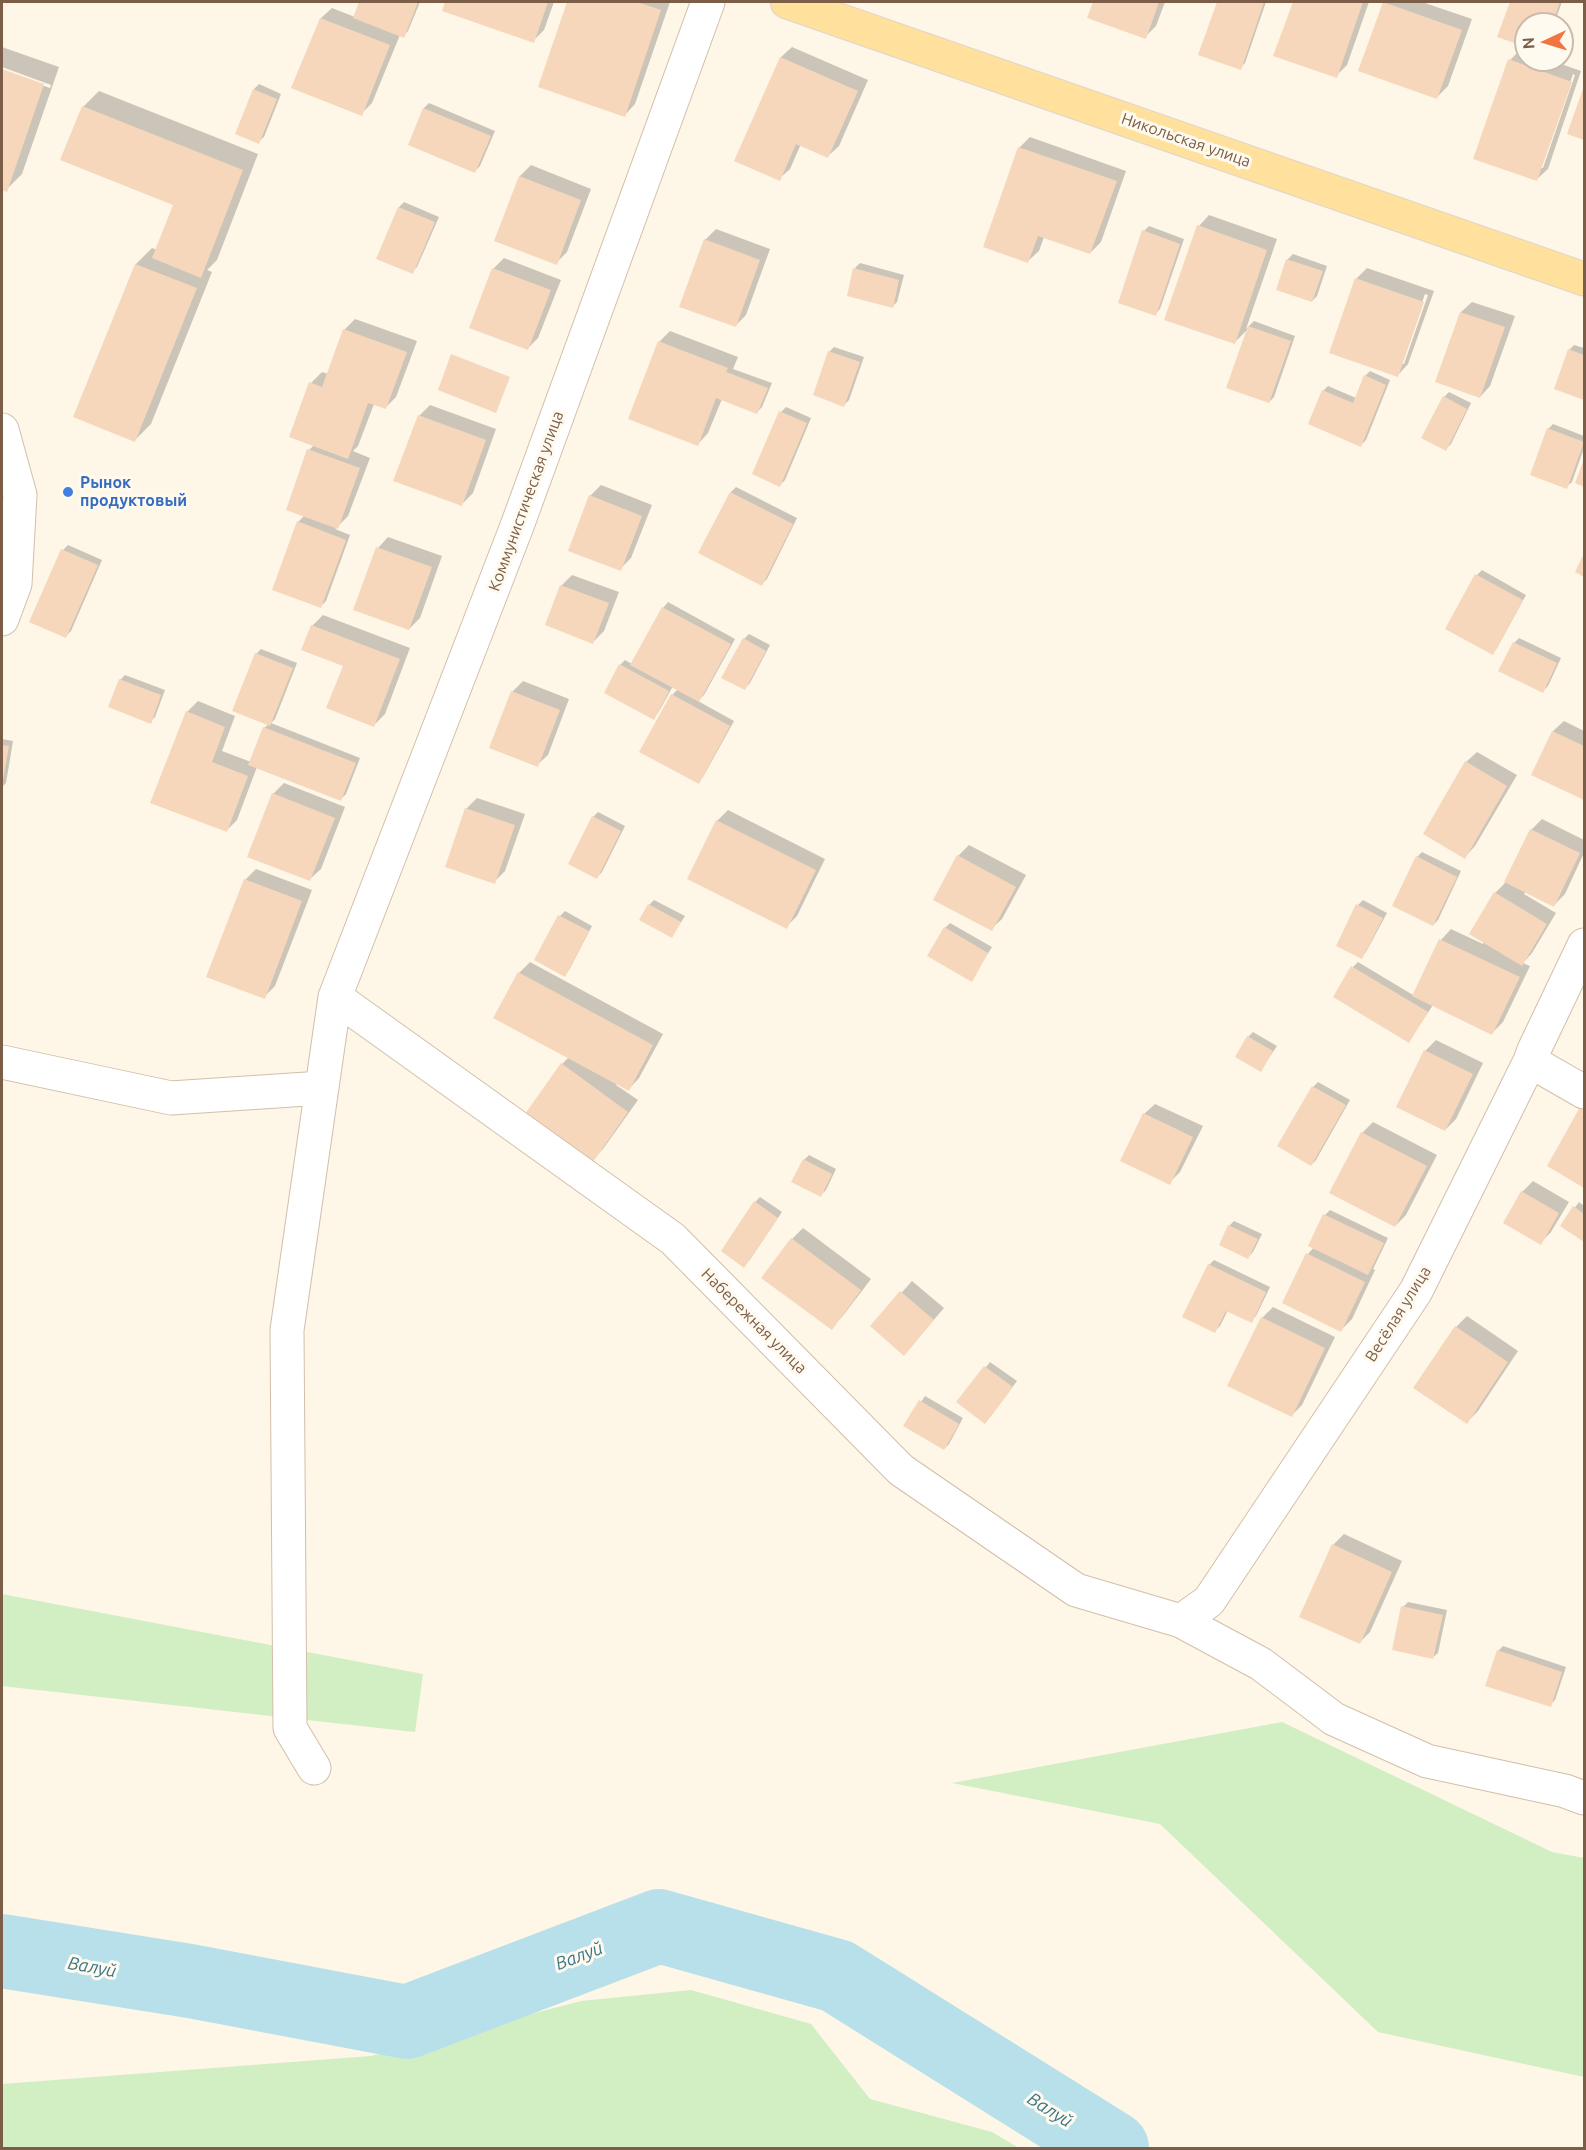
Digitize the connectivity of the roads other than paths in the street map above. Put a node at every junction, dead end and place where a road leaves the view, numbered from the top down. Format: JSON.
{"nodes":[{"id":1,"x":708,"y":2,"type":"edge"},
{"id":2,"x":787,"y":2,"type":"edge"},
{"id":3,"x":1584,"y":279,"type":"edge"},
{"id":4,"x":2,"y":430,"type":"edge"},
{"id":5,"x":2,"y":620,"type":"edge"},
{"id":6,"x":1584,"y":945,"type":"edge"},
{"id":7,"x":335,"y":997,"type":"junction"},
{"id":8,"x":1530,"y":1061,"type":"junction"},
{"id":9,"x":2,"y":1062,"type":"edge"},
{"id":10,"x":322,"y":1088,"type":"junction"},
{"id":11,"x":1584,"y":1092,"type":"edge"},
{"id":12,"x":1181,"y":1621,"type":"junction"},
{"id":13,"x":314,"y":1768,"type":"dead end"},
{"id":14,"x":1584,"y":1798,"type":"edge"}],
"edges":[{"from":1,"to":7,"type":"street","name":"Коммунистическая улица"},
{"from":2,"to":3,"type":"main road","name":"Никольская улица"},
{"from":4,"to":5,"type":"street"},
{"from":6,"to":8,"type":"street","name":"Весёлая улица"},
{"from":7,"to":10,"type":"street","name":"Коммунистическая улица"},
{"from":7,"to":12,"type":"street","name":"Набережная улица"},
{"from":8,"to":11,"type":"street"},
{"from":8,"to":12,"type":"street","name":"Весёлая улица"},
{"from":9,"to":10,"type":"street"},
{"from":10,"to":13,"type":"street","name":"Коммунистическая улица"},
{"from":12,"to":14,"type":"street","name":"Набережная улица"}]}
